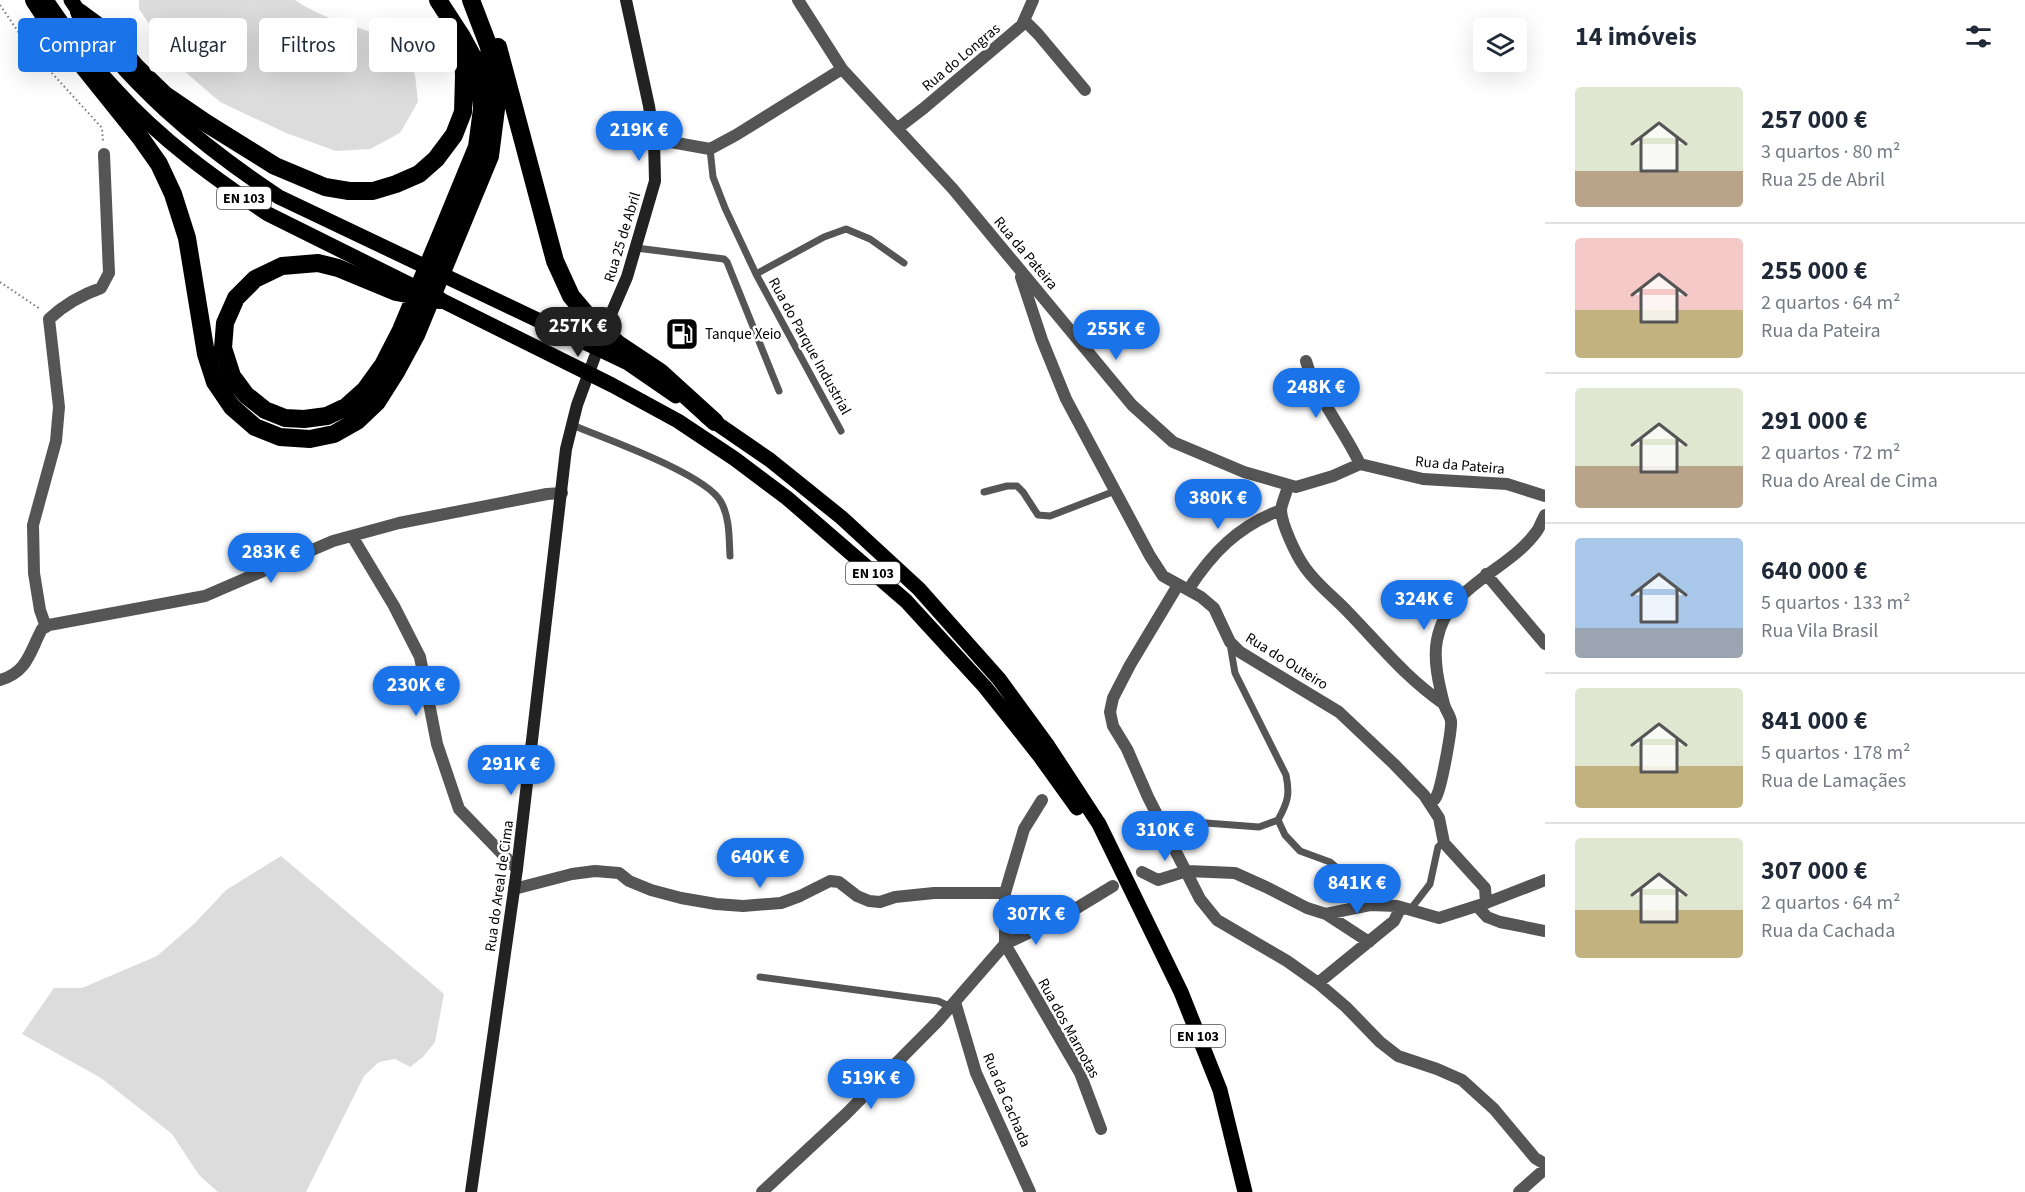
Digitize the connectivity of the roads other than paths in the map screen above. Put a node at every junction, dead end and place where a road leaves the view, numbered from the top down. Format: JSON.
{"nodes":[{"id":1,"x":34,"y":0,"type":"edge"},
{"id":2,"x":46,"y":0,"type":"edge"},
{"id":3,"x":438,"y":0,"type":"edge"},
{"id":4,"x":472,"y":0,"type":"edge"},
{"id":5,"x":626,"y":0,"type":"edge"},
{"id":6,"x":798,"y":0,"type":"edge"},
{"id":7,"x":1033,"y":0,"type":"edge"},
{"id":8,"x":75,"y":6,"type":"edge"},
{"id":9,"x":1024,"y":20,"type":"junction"},
{"id":10,"x":462,"y":37,"type":"junction"},
{"id":11,"x":842,"y":69,"type":"junction"},
{"id":12,"x":1085,"y":90,"type":"dead end"},
{"id":13,"x":898,"y":128,"type":"junction"},
{"id":14,"x":654,"y":139,"type":"junction"},
{"id":15,"x":710,"y":149,"type":"junction"},
{"id":16,"x":104,"y":154,"type":"road end"},
{"id":17,"x":449,"y":235,"type":"junction"},
{"id":18,"x":636,"y":248,"type":"junction"},
{"id":19,"x":904,"y":262,"type":"dead end"},
{"id":20,"x":1017,"y":267,"type":"junction"},
{"id":21,"x":756,"y":274,"type":"junction"},
{"id":22,"x":439,"y":300,"type":"junction"},
{"id":23,"x":408,"y":332,"type":"junction"},
{"id":24,"x":1306,"y":361,"type":"dead end"},
{"id":25,"x":779,"y":391,"type":"dead end"},
{"id":26,"x":577,"y":405,"type":"joint"},
{"id":27,"x":715,"y":422,"type":"junction"},
{"id":28,"x":572,"y":425,"type":"junction"},
{"id":29,"x":841,"y":431,"type":"dead end"},
{"id":30,"x":1360,"y":464,"type":"junction"},
{"id":31,"x":1288,"y":485,"type":"junction"},
{"id":32,"x":1115,"y":491,"type":"junction"},
{"id":33,"x":984,"y":492,"type":"dead end"},
{"id":34,"x":562,"y":493,"type":"junction"},
{"id":35,"x":1545,"y":496,"type":"edge"},
{"id":36,"x":1281,"y":510,"type":"junction"},
{"id":37,"x":1545,"y":515,"type":"edge"},
{"id":38,"x":352,"y":536,"type":"junction"},
{"id":39,"x":730,"y":556,"type":"dead end"},
{"id":40,"x":1486,"y":574,"type":"junction"},
{"id":41,"x":1183,"y":588,"type":"junction"},
{"id":42,"x":46,"y":627,"type":"junction"},
{"id":43,"x":1230,"y":642,"type":"junction"},
{"id":44,"x":1545,"y":644,"type":"edge"},
{"id":45,"x":0,"y":680,"type":"edge"},
{"id":46,"x":1444,"y":704,"type":"junction"},
{"id":47,"x":1042,"y":800,"type":"dead end"},
{"id":48,"x":1430,"y":803,"type":"junction"},
{"id":49,"x":1278,"y":820,"type":"junction"},
{"id":50,"x":1166,"y":831,"type":"junction"},
{"id":51,"x":1444,"y":841,"type":"junction"},
{"id":52,"x":517,"y":869,"type":"junction"},
{"id":53,"x":1187,"y":871,"type":"junction"},
{"id":54,"x":1142,"y":872,"type":"dead end"},
{"id":55,"x":1545,"y":880,"type":"edge"},
{"id":56,"x":1113,"y":886,"type":"dead end"},
{"id":57,"x":514,"y":889,"type":"junction"},
{"id":58,"x":1005,"y":893,"type":"junction"},
{"id":59,"x":1482,"y":904,"type":"junction"},
{"id":60,"x":1365,"y":906,"type":"junction"},
{"id":61,"x":1406,"y":908,"type":"junction"},
{"id":62,"x":1142,"y":909,"type":"junction"},
{"id":63,"x":1326,"y":914,"type":"junction"},
{"id":64,"x":1545,"y":931,"type":"edge"},
{"id":65,"x":1369,"y":942,"type":"junction"},
{"id":66,"x":1005,"y":944,"type":"junction"},
{"id":67,"x":760,"y":977,"type":"dead end"},
{"id":68,"x":1318,"y":983,"type":"junction"},
{"id":69,"x":953,"y":1005,"type":"junction"},
{"id":70,"x":1101,"y":1129,"type":"dead end"},
{"id":71,"x":1545,"y":1164,"type":"edge"},
{"id":72,"x":1545,"y":1169,"type":"edge"},
{"id":73,"x":471,"y":1192,"type":"edge"},
{"id":74,"x":762,"y":1192,"type":"edge"},
{"id":75,"x":1030,"y":1192,"type":"edge"},
{"id":76,"x":1245,"y":1192,"type":"edge"},
{"id":77,"x":1519,"y":1192,"type":"edge"}],
"edges":[{"from":1,"to":23,"type":"highway"},
{"from":2,"to":22,"type":"main road","number":"EN 103"},
{"from":3,"to":10,"type":"highway"},
{"from":4,"to":17,"type":"highway"},
{"from":4,"to":27,"type":"highway"},
{"from":5,"to":14,"type":"main road","name":"Rua 25 de Abril"},
{"from":6,"to":11,"type":"street","name":"Rua da Pateira"},
{"from":7,"to":9,"type":"street","name":"Rua do Longras"},
{"from":8,"to":10,"type":"highway"},
{"from":8,"to":27,"type":"main road","number":"EN 103"},
{"from":9,"to":12,"type":"street"},
{"from":9,"to":13,"type":"street","name":"Rua do Longras"},
{"from":10,"to":17,"type":"highway"},
{"from":11,"to":13,"type":"street","name":"Rua da Pateira"},
{"from":11,"to":15,"type":"street"},
{"from":13,"to":20,"type":"street","name":"Rua da Pateira"},
{"from":14,"to":15,"type":"street"},
{"from":14,"to":18,"type":"main road","name":"Rua 25 de Abril"},
{"from":15,"to":21,"type":"lane","name":"Rua do Parque Industrial"},
{"from":16,"to":42,"type":"street"},
{"from":17,"to":23,"type":"highway"},
{"from":18,"to":25,"type":"lane"},
{"from":18,"to":26,"type":"main road","name":"Rua 25 de Abril"},
{"from":19,"to":21,"type":"lane","name":"Rua do Parque Industrial"},
{"from":20,"to":31,"type":"street","name":"Rua da Pateira"},
{"from":20,"to":32,"type":"street","name":"Rua do Outeiro"},
{"from":21,"to":29,"type":"lane","name":"Rua do Parque Industrial"},
{"from":22,"to":23,"type":"highway"},
{"from":22,"to":62,"type":"main road","number":"EN 103"},
{"from":24,"to":30,"type":"street"},
{"from":26,"to":28,"type":"main road","name":"Rua do Areal de Cima"},
{"from":27,"to":62,"type":"main road","number":"EN 103"},
{"from":28,"to":34,"type":"main road","name":"Rua do Areal de Cima"},
{"from":28,"to":39,"type":"lane"},
{"from":30,"to":31,"type":"street","name":"Rua da Pateira"},
{"from":30,"to":35,"type":"street","name":"Rua da Pateira"},
{"from":31,"to":36,"type":"street"},
{"from":32,"to":33,"type":"lane"},
{"from":32,"to":41,"type":"street","name":"Rua do Outeiro"},
{"from":34,"to":38,"type":"street"},
{"from":34,"to":52,"type":"main road","name":"Rua do Areal de Cima"},
{"from":36,"to":41,"type":"street"},
{"from":36,"to":46,"type":"street"},
{"from":37,"to":40,"type":"street"},
{"from":38,"to":42,"type":"street"},
{"from":38,"to":52,"type":"street"},
{"from":40,"to":44,"type":"street"},
{"from":40,"to":46,"type":"street"},
{"from":41,"to":43,"type":"street","name":"Rua do Outeiro"},
{"from":41,"to":50,"type":"street"},
{"from":42,"to":45,"type":"street"},
{"from":43,"to":48,"type":"street","name":"Rua do Outeiro"},
{"from":43,"to":49,"type":"lane"},
{"from":46,"to":48,"type":"street"},
{"from":47,"to":58,"type":"street"},
{"from":48,"to":51,"type":"street","name":"Rua do Outeiro"},
{"from":49,"to":50,"type":"lane"},
{"from":49,"to":60,"type":"lane"},
{"from":50,"to":53,"type":"street"},
{"from":51,"to":59,"type":"street","name":"Rua do Outeiro"},
{"from":51,"to":61,"type":"lane"},
{"from":52,"to":57,"type":"main road","name":"Rua do Areal de Cima"},
{"from":53,"to":54,"type":"street"},
{"from":53,"to":63,"type":"street"},
{"from":53,"to":68,"type":"street"},
{"from":55,"to":59,"type":"street"},
{"from":56,"to":66,"type":"street"},
{"from":57,"to":58,"type":"street"},
{"from":57,"to":73,"type":"main road","name":"Rua do Areal de Cima"},
{"from":58,"to":66,"type":"street"},
{"from":59,"to":61,"type":"street"},
{"from":59,"to":64,"type":"street"},
{"from":60,"to":61,"type":"street"},
{"from":60,"to":63,"type":"street"},
{"from":61,"to":65,"type":"street"},
{"from":62,"to":76,"type":"main road","number":"EN 103"},
{"from":63,"to":65,"type":"street"},
{"from":65,"to":68,"type":"street"},
{"from":66,"to":69,"type":"street"},
{"from":66,"to":70,"type":"street","name":"Rua dos Marnotas"},
{"from":67,"to":69,"type":"lane"},
{"from":68,"to":71,"type":"street"},
{"from":69,"to":74,"type":"street"},
{"from":69,"to":75,"type":"street","name":"Rua da Cachada"},
{"from":72,"to":77,"type":"street"}]}
